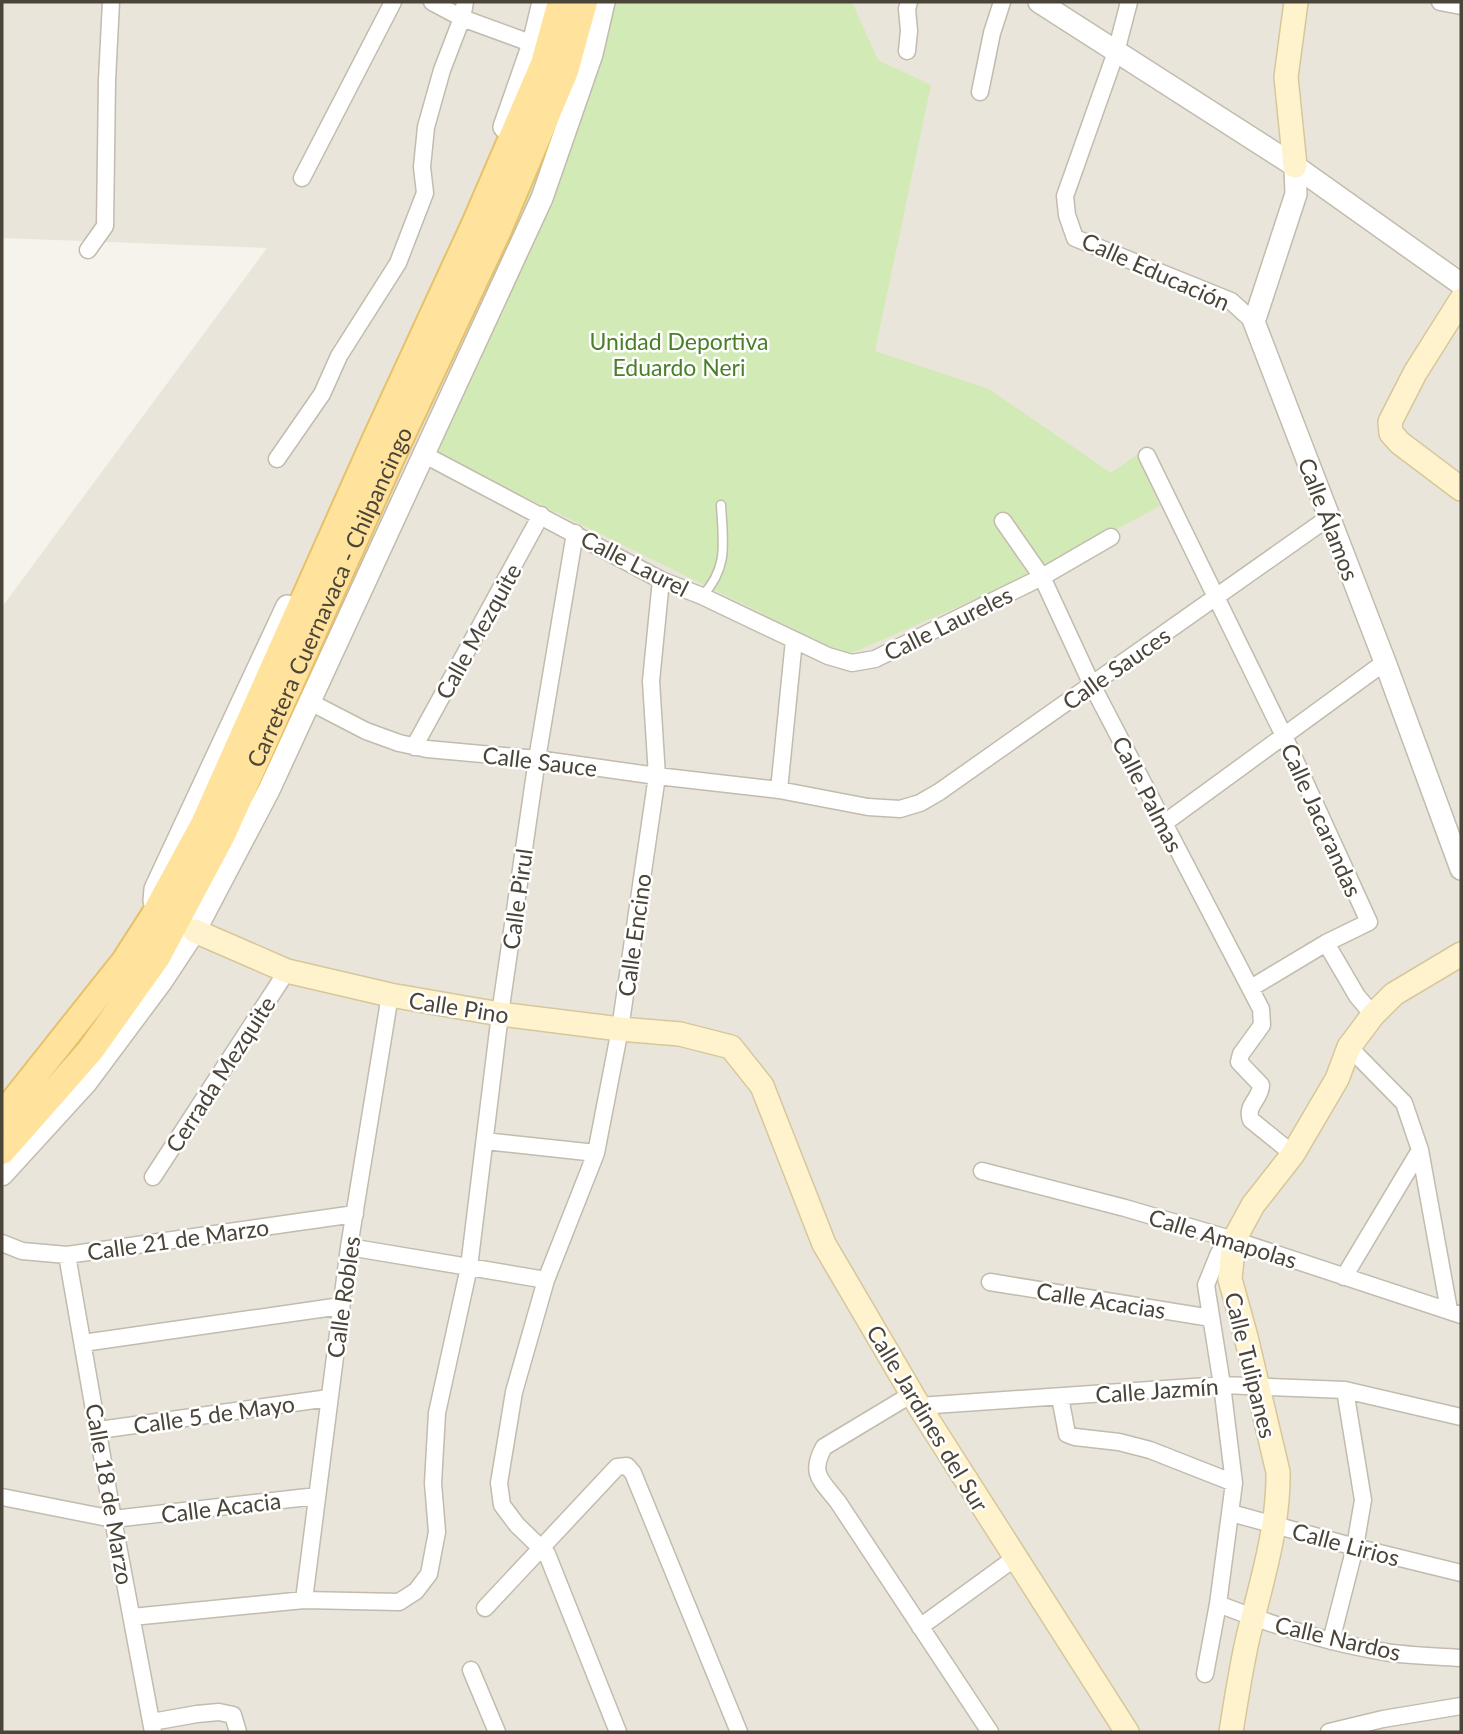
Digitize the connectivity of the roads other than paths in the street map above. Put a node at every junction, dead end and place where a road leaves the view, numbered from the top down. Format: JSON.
{"nodes":[{"id":1,"x":111,"y":2,"type":"edge"},
{"id":2,"x":393,"y":2,"type":"edge"},
{"id":3,"x":432,"y":2,"type":"edge"},
{"id":4,"x":542,"y":2,"type":"edge"},
{"id":5,"x":561,"y":2,"type":"edge"},
{"id":6,"x":584,"y":2,"type":"edge"},
{"id":7,"x":604,"y":2,"type":"edge"},
{"id":8,"x":909,"y":2,"type":"edge"},
{"id":9,"x":1002,"y":2,"type":"edge"},
{"id":10,"x":1039,"y":2,"type":"edge"},
{"id":11,"x":1129,"y":2,"type":"edge"},
{"id":12,"x":1296,"y":2,"type":"edge"},
{"id":13,"x":1440,"y":2,"type":"edge"},
{"id":14,"x":1461,"y":6,"type":"edge"},
{"id":15,"x":464,"y":10,"type":"edge"},
{"id":16,"x":533,"y":44,"type":"junction"},
{"id":17,"x":907,"y":51,"type":"dead end"},
{"id":18,"x":1116,"y":51,"type":"junction"},
{"id":19,"x":980,"y":92,"type":"dead end"},
{"id":20,"x":1295,"y":166,"type":"junction"},
{"id":21,"x":302,"y":178,"type":"dead end"},
{"id":22,"x":88,"y":250,"type":"dead end"},
{"id":23,"x":1461,"y":284,"type":"edge"},
{"id":24,"x":1461,"y":300,"type":"edge"},
{"id":25,"x":1254,"y":322,"type":"junction"},
{"id":26,"x":422,"y":454,"type":"junction"},
{"id":27,"x":1147,"y":456,"type":"dead end"},
{"id":28,"x":277,"y":459,"type":"dead end"},
{"id":29,"x":1456,"y":479,"type":"edge"},
{"id":30,"x":721,"y":505,"type":"dead end"},
{"id":31,"x":541,"y":515,"type":"junction"},
{"id":32,"x":1328,"y":517,"type":"junction"},
{"id":33,"x":1003,"y":521,"type":"dead end"},
{"id":34,"x":575,"y":533,"type":"junction"},
{"id":35,"x":1111,"y":537,"type":"dead end"},
{"id":36,"x":1042,"y":577,"type":"junction"},
{"id":37,"x":661,"y":580,"type":"junction"},
{"id":38,"x":702,"y":597,"type":"junction"},
{"id":39,"x":1215,"y":598,"type":"junction"},
{"id":40,"x":794,"y":640,"type":"junction"},
{"id":41,"x":1385,"y":662,"type":"junction"},
{"id":42,"x":852,"y":663,"type":"joint"},
{"id":43,"x":1092,"y":685,"type":"junction"},
{"id":44,"x":310,"y":702,"type":"junction"},
{"id":45,"x":1284,"y":736,"type":"junction"},
{"id":46,"x":414,"y":747,"type":"junction"},
{"id":47,"x":537,"y":759,"type":"junction"},
{"id":48,"x":657,"y":776,"type":"junction"},
{"id":49,"x":779,"y":790,"type":"junction"},
{"id":50,"x":900,"y":809,"type":"joint"},
{"id":51,"x":1164,"y":824,"type":"junction"},
{"id":52,"x":1461,"y":869,"type":"edge"},
{"id":53,"x":154,"y":916,"type":"junction"},
{"id":54,"x":195,"y":931,"type":"junction"},
{"id":55,"x":1326,"y":943,"type":"junction"},
{"id":56,"x":1461,"y":954,"type":"edge"},
{"id":57,"x":287,"y":971,"type":"junction"},
{"id":58,"x":1251,"y":988,"type":"junction"},
{"id":59,"x":390,"y":995,"type":"junction"},
{"id":60,"x":500,"y":1014,"type":"junction"},
{"id":61,"x":1373,"y":1015,"type":"junction"},
{"id":62,"x":620,"y":1029,"type":"junction"},
{"id":63,"x":730,"y":1046,"type":"joint"},
{"id":64,"x":1349,"y":1046,"type":"junction"},
{"id":65,"x":2,"y":1116,"type":"edge"},
{"id":66,"x":485,"y":1141,"type":"junction"},
{"id":67,"x":1420,"y":1150,"type":"junction"},
{"id":68,"x":2,"y":1152,"type":"edge"},
{"id":69,"x":596,"y":1153,"type":"junction"},
{"id":70,"x":1293,"y":1154,"type":"junction"},
{"id":71,"x":982,"y":1171,"type":"dead end"},
{"id":72,"x":2,"y":1175,"type":"edge"},
{"id":73,"x":153,"y":1177,"type":"dead end"},
{"id":74,"x":355,"y":1214,"type":"junction"},
{"id":75,"x":1234,"y":1240,"type":"junction"},
{"id":76,"x":2,"y":1243,"type":"edge"},
{"id":77,"x":349,"y":1247,"type":"junction"},
{"id":78,"x":67,"y":1255,"type":"junction"},
{"id":79,"x":469,"y":1267,"type":"junction"},
{"id":80,"x":1344,"y":1277,"type":"junction"},
{"id":81,"x":546,"y":1280,"type":"junction"},
{"id":82,"x":990,"y":1282,"type":"dead end"},
{"id":83,"x":341,"y":1306,"type":"junction"},
{"id":84,"x":1455,"y":1313,"type":"edge"},
{"id":85,"x":1212,"y":1318,"type":"junction"},
{"id":86,"x":83,"y":1343,"type":"junction"},
{"id":87,"x":1222,"y":1385,"type":"junction"},
{"id":88,"x":1258,"y":1388,"type":"junction"},
{"id":89,"x":1345,"y":1390,"type":"junction"},
{"id":90,"x":1060,"y":1397,"type":"junction"},
{"id":91,"x":330,"y":1398,"type":"junction"},
{"id":92,"x":916,"y":1400,"type":"junction"},
{"id":93,"x":1461,"y":1417,"type":"edge"},
{"id":94,"x":99,"y":1430,"type":"junction"},
{"id":95,"x":1234,"y":1483,"type":"junction"},
{"id":96,"x":317,"y":1496,"type":"junction"},
{"id":97,"x":2,"y":1497,"type":"edge"},
{"id":98,"x":1231,"y":1513,"type":"junction"},
{"id":99,"x":113,"y":1519,"type":"junction"},
{"id":100,"x":1272,"y":1525,"type":"junction"},
{"id":101,"x":1355,"y":1547,"type":"junction"},
{"id":102,"x":543,"y":1551,"type":"junction"},
{"id":103,"x":1015,"y":1558,"type":"junction"},
{"id":104,"x":1461,"y":1573,"type":"edge"},
{"id":105,"x":303,"y":1600,"type":"junction"},
{"id":106,"x":1218,"y":1604,"type":"junction"},
{"id":107,"x":485,"y":1608,"type":"dead end"},
{"id":108,"x":132,"y":1616,"type":"junction"},
{"id":109,"x":1253,"y":1618,"type":"junction"},
{"id":110,"x":920,"y":1627,"type":"junction"},
{"id":111,"x":1331,"y":1641,"type":"junction"},
{"id":112,"x":1461,"y":1658,"type":"edge"},
{"id":113,"x":471,"y":1670,"type":"dead end"},
{"id":114,"x":1205,"y":1674,"type":"dead end"},
{"id":115,"x":1461,"y":1706,"type":"edge"},
{"id":116,"x":153,"y":1727,"type":"edge"},
{"id":117,"x":239,"y":1732,"type":"edge"},
{"id":118,"x":496,"y":1732,"type":"edge"},
{"id":119,"x":618,"y":1732,"type":"edge"},
{"id":120,"x":738,"y":1732,"type":"edge"},
{"id":121,"x":990,"y":1732,"type":"edge"},
{"id":122,"x":1127,"y":1732,"type":"edge"},
{"id":123,"x":1231,"y":1732,"type":"edge"},
{"id":124,"x":1329,"y":1732,"type":"edge"}],
"edges":[{"from":1,"to":22,"type":"street"},
{"from":2,"to":21,"type":"street"},
{"from":3,"to":15,"type":"street"},
{"from":4,"to":16,"type":"street"},
{"from":5,"to":53,"type":"main road","name":"Carretera Cuernavaca - Chilpancingo"},
{"from":6,"to":68,"type":"main road","name":"Carretera Cuernavaca - Chilpancingo"},
{"from":7,"to":26,"type":"street"},
{"from":8,"to":17,"type":"street"},
{"from":9,"to":19,"type":"street"},
{"from":10,"to":18,"type":"street"},
{"from":11,"to":18,"type":"street"},
{"from":12,"to":20,"type":"main road"},
{"from":13,"to":14,"type":"street"},
{"from":15,"to":16,"type":"street"},
{"from":15,"to":28,"type":"street"},
{"from":16,"to":53,"type":"street"},
{"from":18,"to":20,"type":"street"},
{"from":18,"to":25,"type":"street","name":"Calle Educación"},
{"from":20,"to":23,"type":"street"},
{"from":20,"to":25,"type":"street"},
{"from":24,"to":29,"type":"main road"},
{"from":25,"to":32,"type":"street","name":"Calle Álamos"},
{"from":26,"to":31,"type":"street","name":"Calle Laurel"},
{"from":26,"to":44,"type":"street"},
{"from":27,"to":39,"type":"street","name":"Calle Jacarandas"},
{"from":30,"to":38,"type":"lane"},
{"from":31,"to":34,"type":"street","name":"Calle Laurel"},
{"from":31,"to":46,"type":"street","name":"Calle Mezquite"},
{"from":32,"to":39,"type":"street","name":"Calle Sauces"},
{"from":32,"to":41,"type":"street","name":"Calle Álamos"},
{"from":33,"to":36,"type":"street","name":"Calle Palmas"},
{"from":34,"to":37,"type":"street","name":"Calle Laurel"},
{"from":34,"to":47,"type":"street","name":"Calle Pirul"},
{"from":35,"to":36,"type":"street","name":"Calle Laureles"},
{"from":36,"to":42,"type":"street","name":"Calle Laureles"},
{"from":36,"to":43,"type":"street","name":"Calle Palmas"},
{"from":37,"to":38,"type":"street","name":"Calle Laurel"},
{"from":37,"to":48,"type":"street","name":"Calle Encino"},
{"from":38,"to":40,"type":"street","name":"Calle Laurel"},
{"from":39,"to":43,"type":"street","name":"Calle Sauces"},
{"from":39,"to":45,"type":"street","name":"Calle Jacarandas"},
{"from":40,"to":42,"type":"street","name":"Calle Laurel"},
{"from":40,"to":49,"type":"street"},
{"from":41,"to":45,"type":"street"},
{"from":41,"to":52,"type":"street","name":"Calle Álamos"},
{"from":43,"to":50,"type":"street","name":"Calle Sauces"},
{"from":43,"to":51,"type":"street","name":"Calle Palmas"},
{"from":44,"to":46,"type":"street","name":"Calle Sauce"},
{"from":44,"to":54,"type":"street"},
{"from":45,"to":51,"type":"street"},
{"from":45,"to":55,"type":"street","name":"Calle Jacarandas"},
{"from":46,"to":47,"type":"street","name":"Calle Sauce"},
{"from":47,"to":48,"type":"street","name":"Calle Sauce"},
{"from":47,"to":60,"type":"street","name":"Calle Pirul"},
{"from":48,"to":49,"type":"street","name":"Calle Sauce"},
{"from":48,"to":62,"type":"street","name":"Calle Encino"},
{"from":49,"to":50,"type":"street","name":"Calle Sauce"},
{"from":51,"to":58,"type":"street","name":"Calle Palmas"},
{"from":53,"to":65,"type":"main road","name":"Carretera Cuernavaca - Chilpancingo"},
{"from":54,"to":57,"type":"main road","name":"Calle Pino"},
{"from":54,"to":72,"type":"street"},
{"from":55,"to":58,"type":"street"},
{"from":55,"to":61,"type":"street"},
{"from":56,"to":61,"type":"main road","name":"Calle Tulipanes"},
{"from":57,"to":59,"type":"main road","name":"Calle Pino"},
{"from":57,"to":73,"type":"street","name":"Cerrada Mezquite"},
{"from":58,"to":70,"type":"street","name":"Calle Palmas"},
{"from":59,"to":60,"type":"main road","name":"Calle Pino"},
{"from":59,"to":74,"type":"street","name":"Calle Robles"},
{"from":60,"to":62,"type":"main road","name":"Calle Pino"},
{"from":60,"to":66,"type":"street","name":"Calle Pirul"},
{"from":61,"to":64,"type":"main road","name":"Calle Tulipanes"},
{"from":62,"to":63,"type":"main road","name":"Calle Pino"},
{"from":62,"to":69,"type":"street","name":"Calle Encino"},
{"from":63,"to":92,"type":"main road","name":"Calle Jardines del Sur"},
{"from":64,"to":67,"type":"street"},
{"from":64,"to":70,"type":"main road","name":"Calle Tulipanes"},
{"from":66,"to":69,"type":"street"},
{"from":66,"to":79,"type":"street","name":"Calle Pirul"},
{"from":67,"to":80,"type":"street"},
{"from":67,"to":84,"type":"street"},
{"from":69,"to":81,"type":"street","name":"Calle Encino"},
{"from":70,"to":75,"type":"main road","name":"Calle Tulipanes"},
{"from":71,"to":75,"type":"street","name":"Calle Amapolas"},
{"from":74,"to":77,"type":"street","name":"Calle Robles"},
{"from":74,"to":78,"type":"street","name":"Calle 21 de Marzo"},
{"from":75,"to":80,"type":"street","name":"Calle Amapolas"},
{"from":75,"to":85,"type":"street"},
{"from":75,"to":88,"type":"main road","name":"Calle Tulipanes"},
{"from":76,"to":78,"type":"street","name":"Calle 21 de Marzo"},
{"from":77,"to":79,"type":"street"},
{"from":77,"to":83,"type":"street","name":"Calle Robles"},
{"from":78,"to":86,"type":"street","name":"Calle 18 de Marzo"},
{"from":79,"to":81,"type":"street"},
{"from":79,"to":105,"type":"street","name":"Calle Pirul"},
{"from":80,"to":84,"type":"street","name":"Calle Amapolas"},
{"from":81,"to":102,"type":"street","name":"Calle Encino"},
{"from":82,"to":85,"type":"street","name":"Calle Acacias"},
{"from":83,"to":86,"type":"street"},
{"from":83,"to":91,"type":"street","name":"Calle Robles"},
{"from":85,"to":87,"type":"street"},
{"from":86,"to":94,"type":"street","name":"Calle 18 de Marzo"},
{"from":87,"to":88,"type":"street","name":"Calle Jazmín"},
{"from":87,"to":90,"type":"street","name":"Calle Jazmín"},
{"from":87,"to":95,"type":"street"},
{"from":88,"to":89,"type":"street","name":"Calle Jazmín"},
{"from":88,"to":100,"type":"main road","name":"Calle Tulipanes"},
{"from":89,"to":93,"type":"street","name":"Calle Jazmín"},
{"from":89,"to":101,"type":"street"},
{"from":90,"to":92,"type":"street","name":"Calle Jazmín"},
{"from":90,"to":95,"type":"street"},
{"from":91,"to":94,"type":"street","name":"Calle 5 de Mayo"},
{"from":91,"to":96,"type":"street","name":"Calle Robles"},
{"from":92,"to":103,"type":"main road","name":"Calle Jardines del Sur"},
{"from":92,"to":110,"type":"street"},
{"from":94,"to":99,"type":"street","name":"Calle 18 de Marzo"},
{"from":95,"to":98,"type":"street"},
{"from":96,"to":99,"type":"street","name":"Calle Acacia"},
{"from":96,"to":105,"type":"street","name":"Calle Robles"},
{"from":97,"to":99,"type":"street","name":"Calle Acacia"},
{"from":98,"to":100,"type":"street","name":"Calle Lirios"},
{"from":98,"to":106,"type":"street"},
{"from":99,"to":108,"type":"street","name":"Calle 18 de Marzo"},
{"from":100,"to":101,"type":"street","name":"Calle Lirios"},
{"from":100,"to":109,"type":"main road","name":"Calle Tulipanes"},
{"from":101,"to":104,"type":"street","name":"Calle Lirios"},
{"from":101,"to":111,"type":"street"},
{"from":102,"to":107,"type":"street"},
{"from":102,"to":119,"type":"street"},
{"from":102,"to":120,"type":"street"},
{"from":103,"to":110,"type":"street"},
{"from":103,"to":122,"type":"main road","name":"Calle Jardines del Sur"},
{"from":105,"to":108,"type":"street","name":"Calle Pirul"},
{"from":106,"to":109,"type":"street","name":"Calle Nardos"},
{"from":106,"to":114,"type":"street"},
{"from":108,"to":116,"type":"street","name":"Calle 18 de Marzo"},
{"from":109,"to":111,"type":"street","name":"Calle Nardos"},
{"from":109,"to":123,"type":"main road","name":"Calle Tulipanes"},
{"from":110,"to":121,"type":"street"},
{"from":111,"to":112,"type":"street","name":"Calle Nardos"},
{"from":113,"to":118,"type":"street"},
{"from":115,"to":124,"type":"street"},
{"from":116,"to":117,"type":"street"}]}
